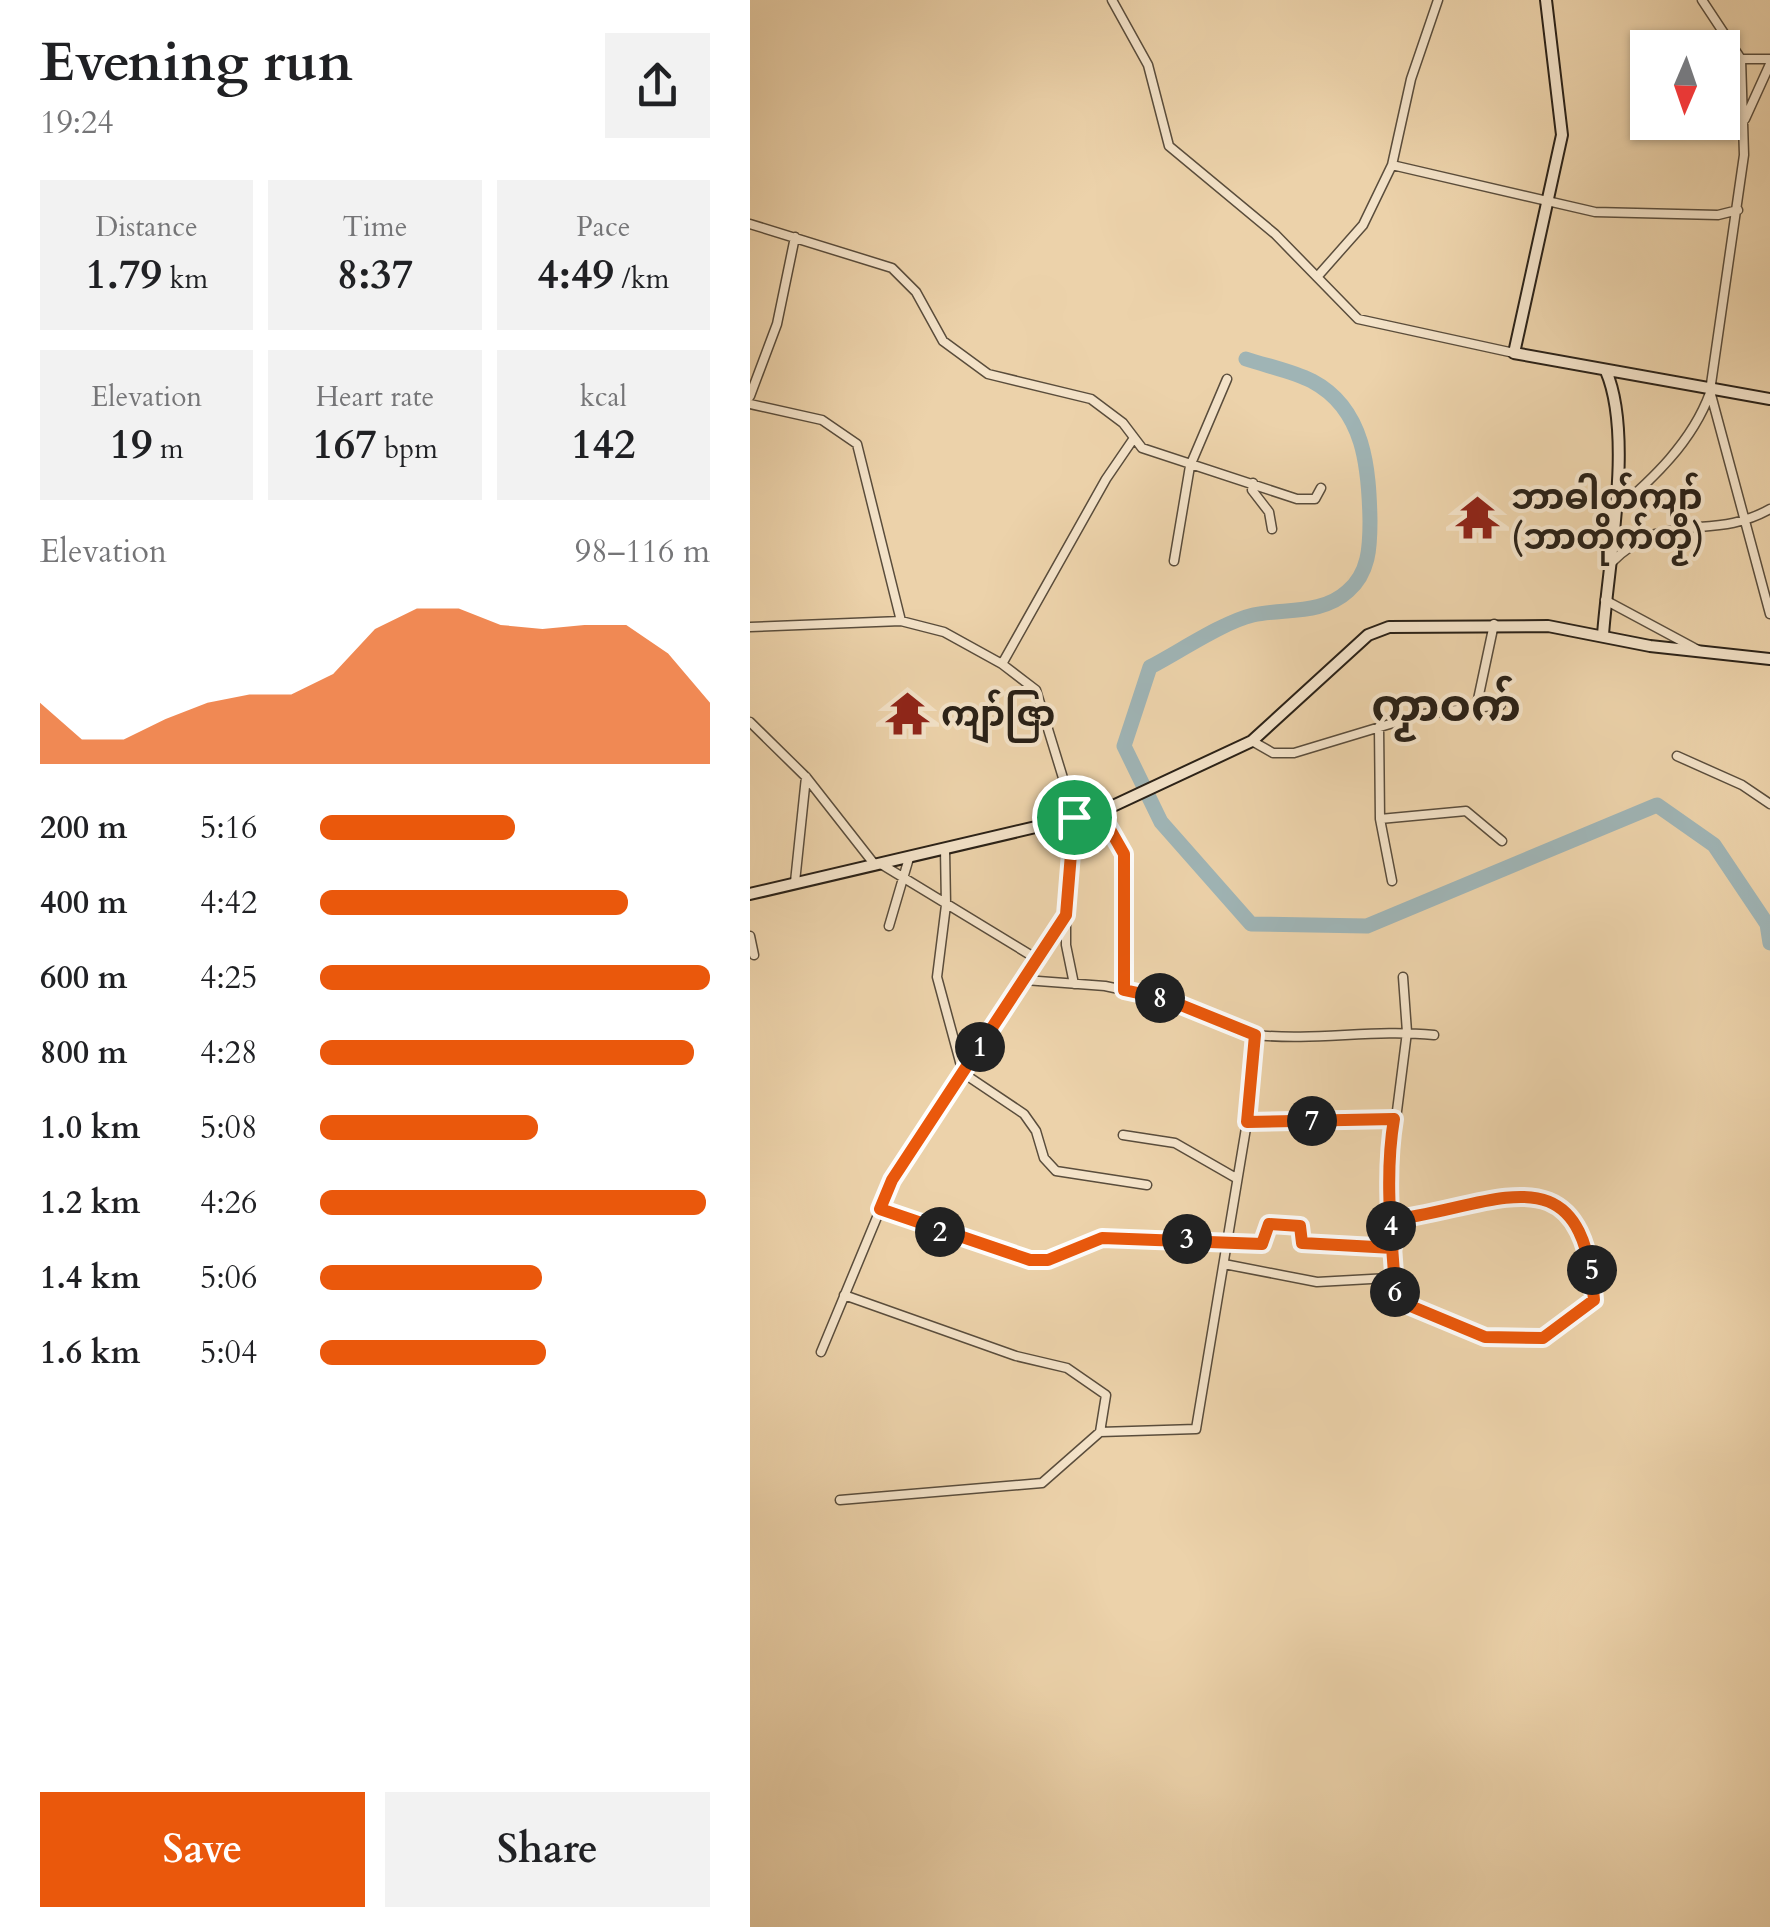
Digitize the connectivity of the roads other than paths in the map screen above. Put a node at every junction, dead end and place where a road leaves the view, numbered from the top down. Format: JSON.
{"nodes":[{"id":1,"x":1112,"y":0,"type":"edge"},
{"id":2,"x":1438,"y":0,"type":"edge"},
{"id":3,"x":1546,"y":0,"type":"edge"},
{"id":4,"x":1702,"y":0,"type":"edge"},
{"id":5,"x":1741,"y":59,"type":"junction"},
{"id":6,"x":1770,"y":62,"type":"edge"},
{"id":7,"x":1743,"y":121,"type":"junction"},
{"id":8,"x":1392,"y":165,"type":"junction"},
{"id":9,"x":1546,"y":204,"type":"junction"},
{"id":10,"x":1738,"y":210,"type":"junction"},
{"id":11,"x":750,"y":224,"type":"edge"},
{"id":12,"x":795,"y":237,"type":"junction"},
{"id":13,"x":1316,"y":277,"type":"junction"},
{"id":14,"x":1514,"y":352,"type":"junction"},
{"id":15,"x":1606,"y":370,"type":"junction"},
{"id":16,"x":1227,"y":379,"type":"dead end"},
{"id":17,"x":1710,"y":391,"type":"junction"},
{"id":18,"x":750,"y":396,"type":"edge"},
{"id":19,"x":1770,"y":398,"type":"edge"},
{"id":20,"x":750,"y":404,"type":"edge"},
{"id":21,"x":1134,"y":438,"type":"junction"},
{"id":22,"x":1190,"y":466,"type":"junction"},
{"id":23,"x":1253,"y":483,"type":"junction"},
{"id":24,"x":1321,"y":488,"type":"dead end"},
{"id":25,"x":1770,"y":509,"type":"edge"},
{"id":26,"x":1614,"y":512,"type":"junction"},
{"id":27,"x":1748,"y":522,"type":"junction"},
{"id":28,"x":1272,"y":529,"type":"dead end"},
{"id":29,"x":1174,"y":561,"type":"dead end"},
{"id":30,"x":1610,"y":564,"type":"junction"},
{"id":31,"x":1605,"y":600,"type":"junction"},
{"id":32,"x":1770,"y":614,"type":"edge"},
{"id":33,"x":901,"y":620,"type":"junction"},
{"id":34,"x":1494,"y":624,"type":"junction"},
{"id":35,"x":750,"y":627,"type":"edge"},
{"id":36,"x":1603,"y":635,"type":"junction"},
{"id":37,"x":1704,"y":653,"type":"junction"},
{"id":38,"x":1770,"y":659,"type":"edge"},
{"id":39,"x":1002,"y":664,"type":"junction"},
{"id":40,"x":1477,"y":704,"type":"junction"},
{"id":41,"x":1501,"y":704,"type":"dead end"},
{"id":42,"x":750,"y":722,"type":"edge"},
{"id":43,"x":1379,"y":726,"type":"junction"},
{"id":44,"x":1252,"y":741,"type":"junction"},
{"id":45,"x":1677,"y":756,"type":"dead end"},
{"id":46,"x":806,"y":778,"type":"junction"},
{"id":47,"x":1770,"y":804,"type":"edge"},
{"id":48,"x":1100,"y":812,"type":"junction"},
{"id":49,"x":1074,"y":817,"type":"junction"},
{"id":50,"x":1380,"y":819,"type":"junction"},
{"id":51,"x":1502,"y":841,"type":"dead end"},
{"id":52,"x":945,"y":848,"type":"junction"},
{"id":53,"x":909,"y":858,"type":"junction"},
{"id":54,"x":878,"y":865,"type":"junction"},
{"id":55,"x":903,"y":880,"type":"junction"},
{"id":56,"x":1392,"y":881,"type":"dead end"},
{"id":57,"x":795,"y":882,"type":"junction"},
{"id":58,"x":750,"y":894,"type":"edge"},
{"id":59,"x":946,"y":905,"type":"junction"},
{"id":60,"x":1066,"y":915,"type":"junction"},
{"id":61,"x":889,"y":926,"type":"dead end"},
{"id":62,"x":750,"y":936,"type":"edge"},
{"id":63,"x":754,"y":955,"type":"dead end"},
{"id":64,"x":1037,"y":959,"type":"junction"},
{"id":65,"x":1404,"y":977,"type":"dead end"},
{"id":66,"x":1024,"y":980,"type":"junction"},
{"id":67,"x":1074,"y":984,"type":"junction"},
{"id":68,"x":1124,"y":990,"type":"junction"},
{"id":69,"x":1407,"y":1032,"type":"junction"},
{"id":70,"x":1255,"y":1035,"type":"junction"},
{"id":71,"x":1434,"y":1035,"type":"dead end"},
{"id":72,"x":963,"y":1073,"type":"junction"},
{"id":73,"x":1394,"y":1119,"type":"junction"},
{"id":74,"x":1247,"y":1122,"type":"junction"},
{"id":75,"x":1124,"y":1134,"type":"dead end"},
{"id":76,"x":1236,"y":1178,"type":"junction"},
{"id":77,"x":1147,"y":1185,"type":"dead end"},
{"id":78,"x":880,"y":1209,"type":"junction"},
{"id":79,"x":1390,"y":1220,"type":"junction"},
{"id":80,"x":1227,"y":1240,"type":"junction"},
{"id":81,"x":1393,"y":1248,"type":"junction"},
{"id":82,"x":1224,"y":1264,"type":"junction"},
{"id":83,"x":1388,"y":1278,"type":"dead end"},
{"id":84,"x":844,"y":1295,"type":"junction"},
{"id":85,"x":822,"y":1352,"type":"dead end"},
{"id":86,"x":1100,"y":1432,"type":"junction"},
{"id":87,"x":840,"y":1500,"type":"dead end"}],
"edges":[{"from":1,"to":13,"type":"street"},
{"from":2,"to":8,"type":"street"},
{"from":3,"to":9,"type":"street"},
{"from":4,"to":5,"type":"street"},
{"from":5,"to":6,"type":"street"},
{"from":5,"to":7,"type":"street"},
{"from":6,"to":7,"type":"street"},
{"from":7,"to":10,"type":"street"},
{"from":8,"to":9,"type":"street"},
{"from":8,"to":13,"type":"street"},
{"from":9,"to":10,"type":"street"},
{"from":9,"to":14,"type":"street"},
{"from":10,"to":17,"type":"street"},
{"from":11,"to":12,"type":"street"},
{"from":12,"to":18,"type":"street"},
{"from":12,"to":21,"type":"street"},
{"from":13,"to":14,"type":"street"},
{"from":14,"to":15,"type":"street"},
{"from":15,"to":17,"type":"street"},
{"from":15,"to":26,"type":"street"},
{"from":16,"to":22,"type":"street"},
{"from":17,"to":19,"type":"street"},
{"from":17,"to":26,"type":"street"},
{"from":17,"to":27,"type":"street"},
{"from":20,"to":33,"type":"street"},
{"from":21,"to":22,"type":"street"},
{"from":21,"to":39,"type":"street"},
{"from":22,"to":23,"type":"street"},
{"from":22,"to":29,"type":"street"},
{"from":23,"to":24,"type":"street"},
{"from":23,"to":28,"type":"street"},
{"from":25,"to":27,"type":"street"},
{"from":26,"to":30,"type":"street"},
{"from":27,"to":30,"type":"street"},
{"from":27,"to":32,"type":"street"},
{"from":30,"to":31,"type":"street"},
{"from":31,"to":36,"type":"street"},
{"from":31,"to":37,"type":"street"},
{"from":33,"to":35,"type":"street"},
{"from":33,"to":39,"type":"street"},
{"from":34,"to":36,"type":"street"},
{"from":34,"to":40,"type":"street"},
{"from":34,"to":44,"type":"street"},
{"from":36,"to":37,"type":"street"},
{"from":37,"to":38,"type":"street"},
{"from":39,"to":49,"type":"street"},
{"from":40,"to":41,"type":"street"},
{"from":40,"to":43,"type":"street"},
{"from":42,"to":46,"type":"street"},
{"from":43,"to":44,"type":"street"},
{"from":43,"to":50,"type":"street"},
{"from":44,"to":48,"type":"street"},
{"from":45,"to":47,"type":"street"},
{"from":46,"to":54,"type":"street"},
{"from":46,"to":57,"type":"street"},
{"from":48,"to":49,"type":"street"},
{"from":48,"to":68,"type":"street"},
{"from":49,"to":52,"type":"street"},
{"from":49,"to":60,"type":"street"},
{"from":50,"to":51,"type":"street"},
{"from":50,"to":56,"type":"street"},
{"from":52,"to":53,"type":"street"},
{"from":52,"to":59,"type":"street"},
{"from":53,"to":54,"type":"street"},
{"from":53,"to":55,"type":"street"},
{"from":54,"to":55,"type":"street"},
{"from":54,"to":57,"type":"street"},
{"from":55,"to":59,"type":"street"},
{"from":55,"to":61,"type":"street"},
{"from":57,"to":58,"type":"street"},
{"from":59,"to":64,"type":"street"},
{"from":59,"to":72,"type":"street"},
{"from":60,"to":64,"type":"street"},
{"from":60,"to":67,"type":"street"},
{"from":62,"to":63,"type":"street"},
{"from":64,"to":66,"type":"street"},
{"from":65,"to":69,"type":"street"},
{"from":66,"to":67,"type":"street"},
{"from":66,"to":72,"type":"street"},
{"from":67,"to":68,"type":"street"},
{"from":68,"to":70,"type":"street"},
{"from":69,"to":70,"type":"street"},
{"from":69,"to":71,"type":"street"},
{"from":69,"to":73,"type":"street"},
{"from":70,"to":74,"type":"street"},
{"from":72,"to":77,"type":"street"},
{"from":72,"to":78,"type":"street"},
{"from":73,"to":74,"type":"street"},
{"from":73,"to":79,"type":"street"},
{"from":74,"to":76,"type":"street"},
{"from":75,"to":76,"type":"street"},
{"from":76,"to":80,"type":"street"},
{"from":78,"to":80,"type":"street"},
{"from":78,"to":84,"type":"street"},
{"from":79,"to":81,"type":"street"},
{"from":79,"to":81,"type":"street"},
{"from":80,"to":81,"type":"street"},
{"from":80,"to":82,"type":"street"},
{"from":82,"to":83,"type":"street"},
{"from":82,"to":86,"type":"street"},
{"from":84,"to":85,"type":"street"},
{"from":84,"to":86,"type":"street"},
{"from":86,"to":87,"type":"street"}]}
